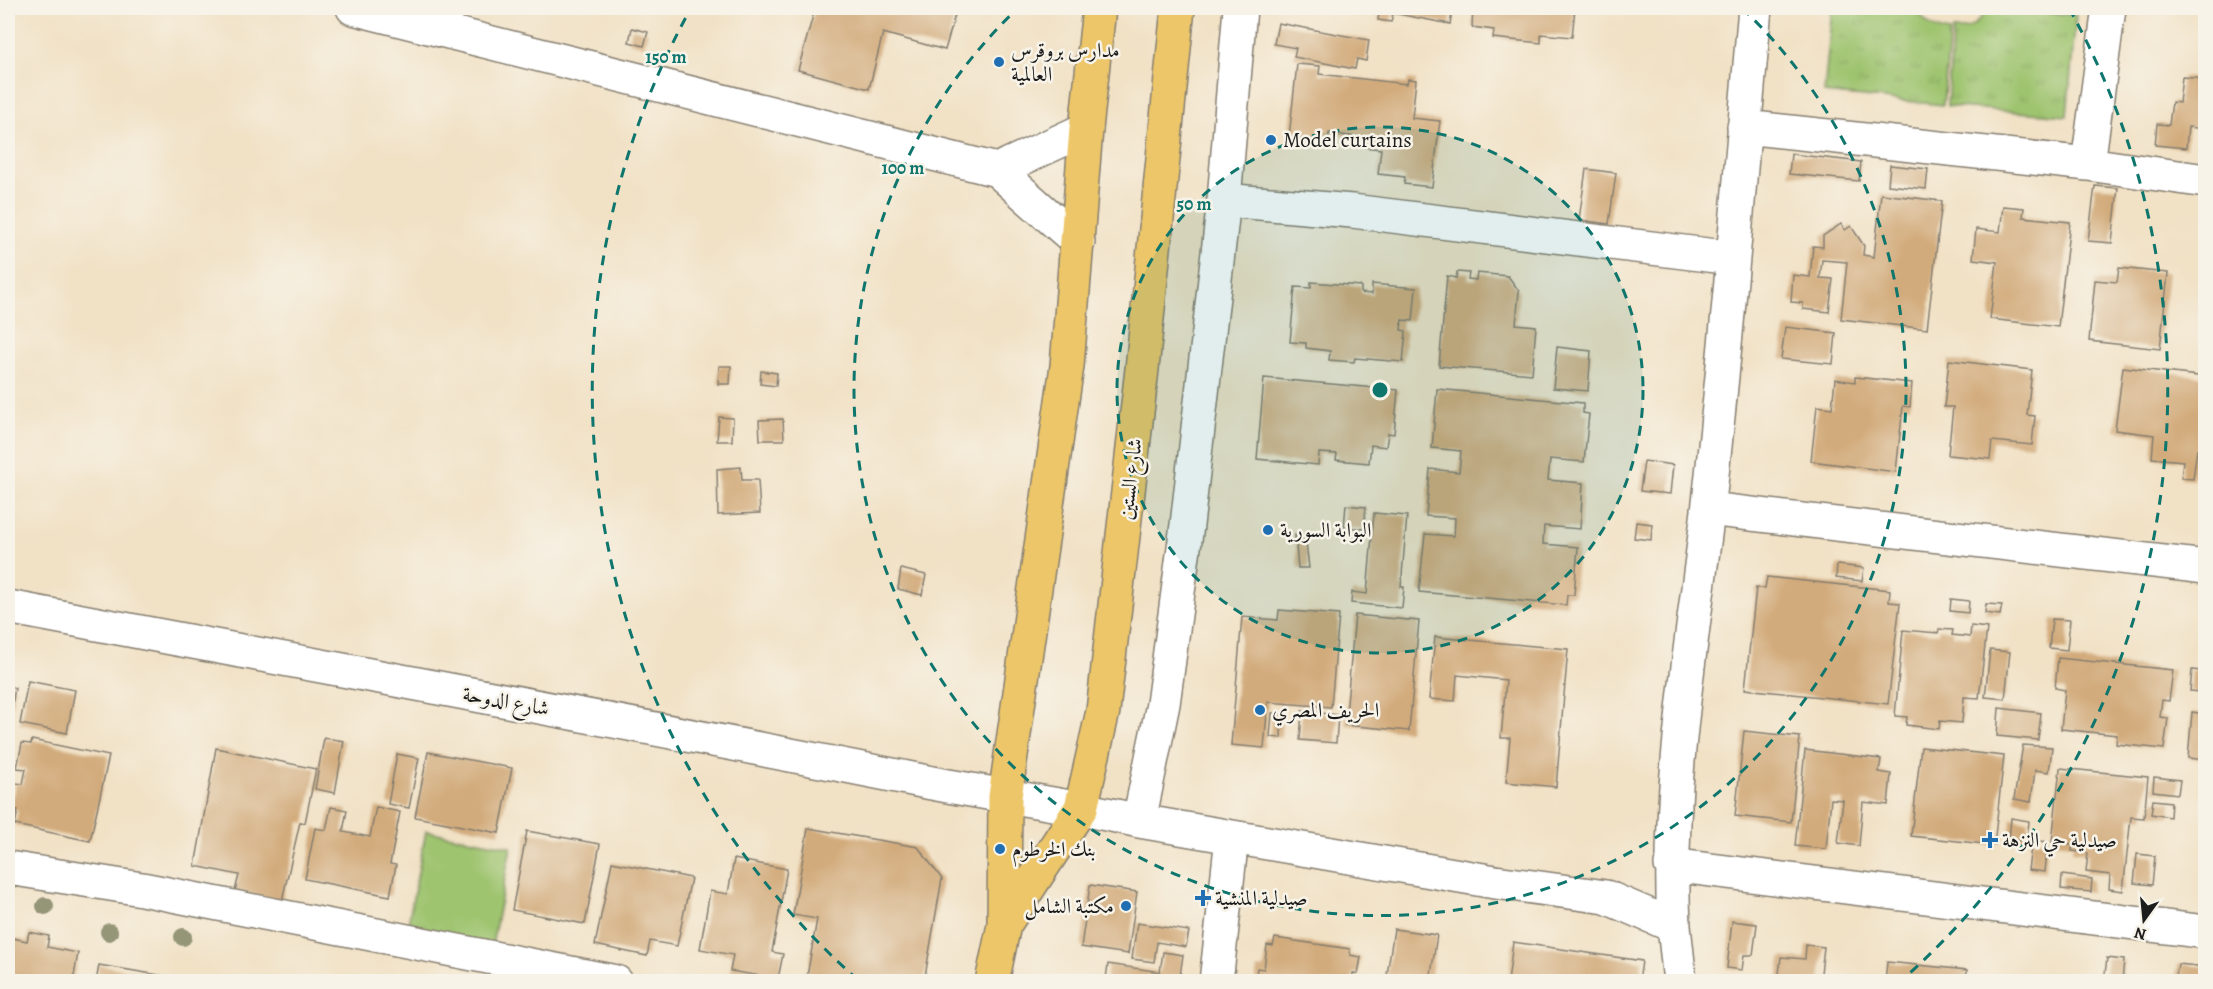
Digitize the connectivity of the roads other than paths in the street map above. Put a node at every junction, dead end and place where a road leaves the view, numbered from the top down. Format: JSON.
{"nodes":[{"id":1,"x":353,"y":8,"type":"edge"},
{"id":2,"x":1100,"y":8,"type":"edge"},
{"id":3,"x":1178,"y":8,"type":"edge"},
{"id":4,"x":1240,"y":8,"type":"edge"},
{"id":5,"x":1755,"y":8,"type":"edge"},
{"id":6,"x":2109,"y":8,"type":"edge"},
{"id":7,"x":1744,"y":127,"type":"junction"},
{"id":8,"x":1086,"y":129,"type":"junction"},
{"id":9,"x":2088,"y":164,"type":"junction"},
{"id":10,"x":997,"y":170,"type":"junction"},
{"id":11,"x":2205,"y":181,"type":"edge"},
{"id":12,"x":1224,"y":200,"type":"junction"},
{"id":13,"x":1078,"y":242,"type":"junction"},
{"id":14,"x":1732,"y":258,"type":"junction"},
{"id":15,"x":1708,"y":509,"type":"junction"},
{"id":16,"x":2205,"y":567,"type":"edge"},
{"id":17,"x":8,"y":607,"type":"edge"},
{"id":18,"x":1005,"y":798,"type":"junction"},
{"id":19,"x":1081,"y":808,"type":"junction"},
{"id":20,"x":1139,"y":821,"type":"junction"},
{"id":21,"x":1232,"y":837,"type":"junction"},
{"id":22,"x":1671,"y":865,"type":"junction"},
{"id":23,"x":8,"y":868,"type":"edge"},
{"id":24,"x":1004,"y":926,"type":"junction"},
{"id":25,"x":1674,"y":926,"type":"junction"},
{"id":26,"x":2205,"y":932,"type":"edge"},
{"id":27,"x":548,"y":975,"type":"edge"},
{"id":28,"x":616,"y":981,"type":"edge"},
{"id":29,"x":992,"y":981,"type":"edge"},
{"id":30,"x":1215,"y":981,"type":"edge"},
{"id":31,"x":1680,"y":981,"type":"edge"}],
"edges":[{"from":1,"to":10,"type":"street"},
{"from":2,"to":8,"type":"main road","name":"شارع الستين"},
{"from":3,"to":19,"type":"main road","name":"شارع الستين"},
{"from":4,"to":12,"type":"street"},
{"from":5,"to":7,"type":"street"},
{"from":6,"to":9,"type":"street"},
{"from":7,"to":9,"type":"street"},
{"from":7,"to":14,"type":"street"},
{"from":8,"to":10,"type":"street"},
{"from":8,"to":13,"type":"main road","name":"شارع الستين"},
{"from":9,"to":11,"type":"street"},
{"from":10,"to":13,"type":"street"},
{"from":12,"to":14,"type":"street"},
{"from":12,"to":20,"type":"street"},
{"from":13,"to":18,"type":"main road","name":"شارع الستين"},
{"from":14,"to":15,"type":"street"},
{"from":15,"to":16,"type":"street"},
{"from":15,"to":22,"type":"street"},
{"from":17,"to":18,"type":"street","name":"شارع الدوحة"},
{"from":18,"to":19,"type":"street","name":"شارع الدوحة"},
{"from":18,"to":24,"type":"main road","name":"شارع الستين"},
{"from":19,"to":20,"type":"street","name":"شارع الدوحة"},
{"from":19,"to":24,"type":"main road","name":"شارع الستين"},
{"from":20,"to":21,"type":"street","name":"شارع الدوحة"},
{"from":21,"to":25,"type":"street","name":"شارع الدوحة"},
{"from":21,"to":30,"type":"street"},
{"from":22,"to":25,"type":"street"},
{"from":22,"to":26,"type":"street"},
{"from":23,"to":27,"type":"street"},
{"from":24,"to":29,"type":"main road","name":"شارع الستين"},
{"from":25,"to":31,"type":"street"},
{"from":27,"to":28,"type":"street"}]}
